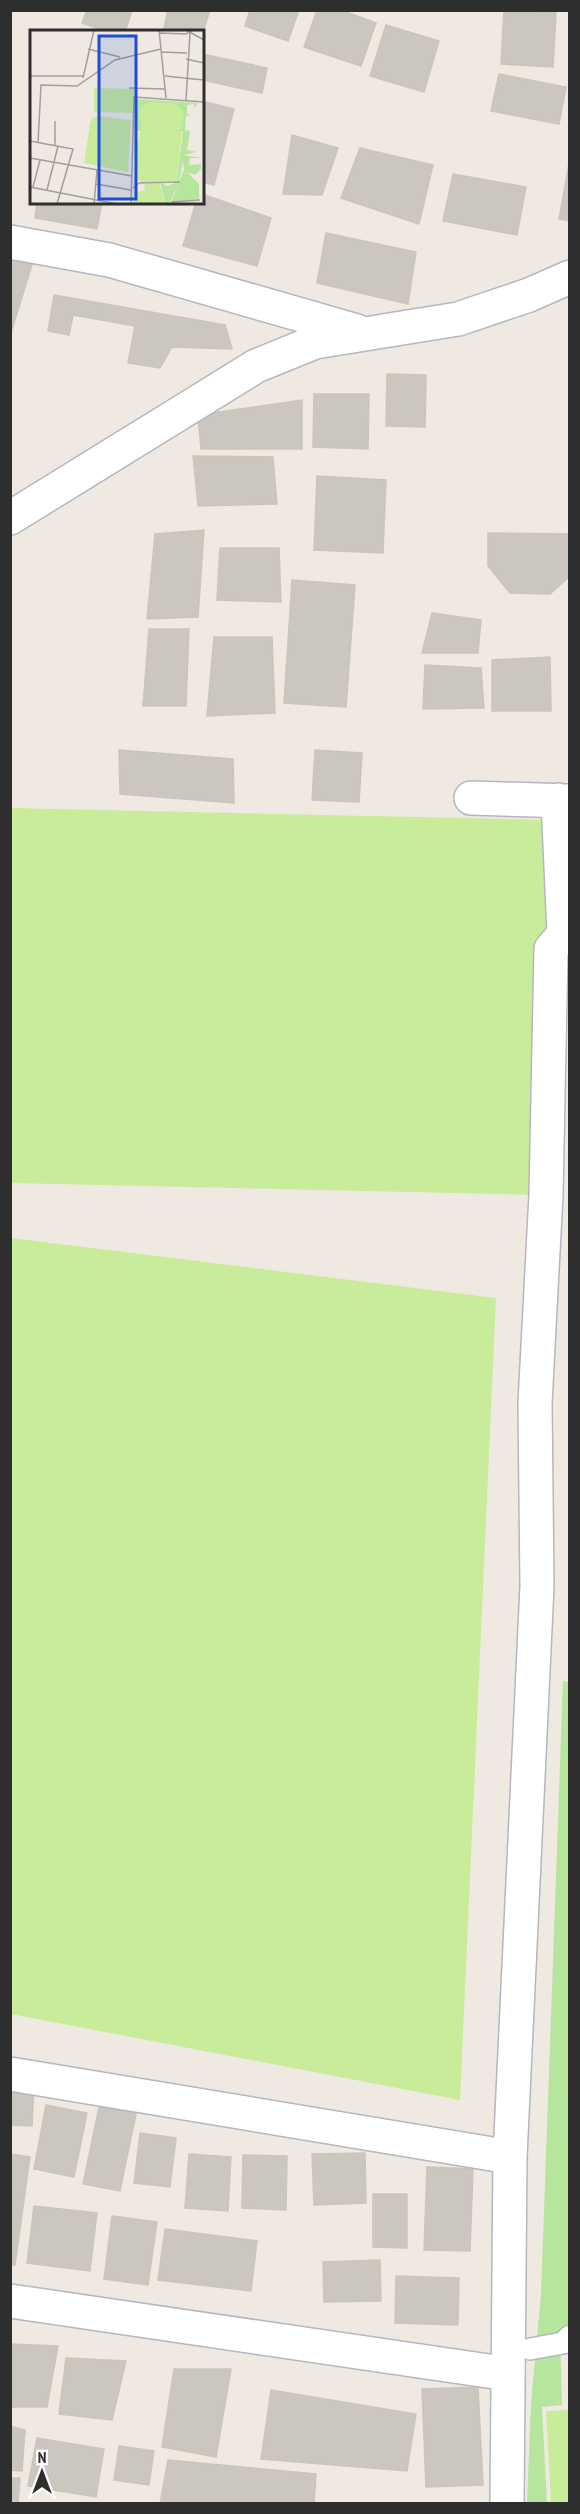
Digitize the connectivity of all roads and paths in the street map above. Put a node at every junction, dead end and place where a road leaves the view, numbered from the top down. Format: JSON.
{"nodes":[{"id":1,"x":10,"y":242,"type":"edge"},
{"id":2,"x":570,"y":277,"type":"edge"},
{"id":3,"x":367,"y":334,"type":"junction"},
{"id":4,"x":10,"y":518,"type":"edge"},
{"id":5,"x":471,"y":798,"type":"dead end"},
{"id":6,"x":564,"y":801,"type":"edge"},
{"id":7,"x":567,"y":930,"type":"edge"},
{"id":8,"x":10,"y":2074,"type":"edge"},
{"id":9,"x":510,"y":2157,"type":"junction"},
{"id":10,"x":10,"y":2301,"type":"edge"},
{"id":11,"x":570,"y":2336,"type":"edge"},
{"id":12,"x":530,"y":2349,"type":"dead end"},
{"id":13,"x":508,"y":2374,"type":"junction"},
{"id":14,"x":507,"y":2504,"type":"edge"}],
"edges":[{"from":1,"to":3,"type":"street"},
{"from":2,"to":3,"type":"street"},
{"from":3,"to":4,"type":"street"},
{"from":5,"to":6,"type":"street"},
{"from":6,"to":7,"type":"street"},
{"from":7,"to":9,"type":"street"},
{"from":8,"to":9,"type":"street"},
{"from":9,"to":13,"type":"street"},
{"from":10,"to":13,"type":"street"},
{"from":11,"to":12,"type":"lane"},
{"from":13,"to":14,"type":"street"}]}
